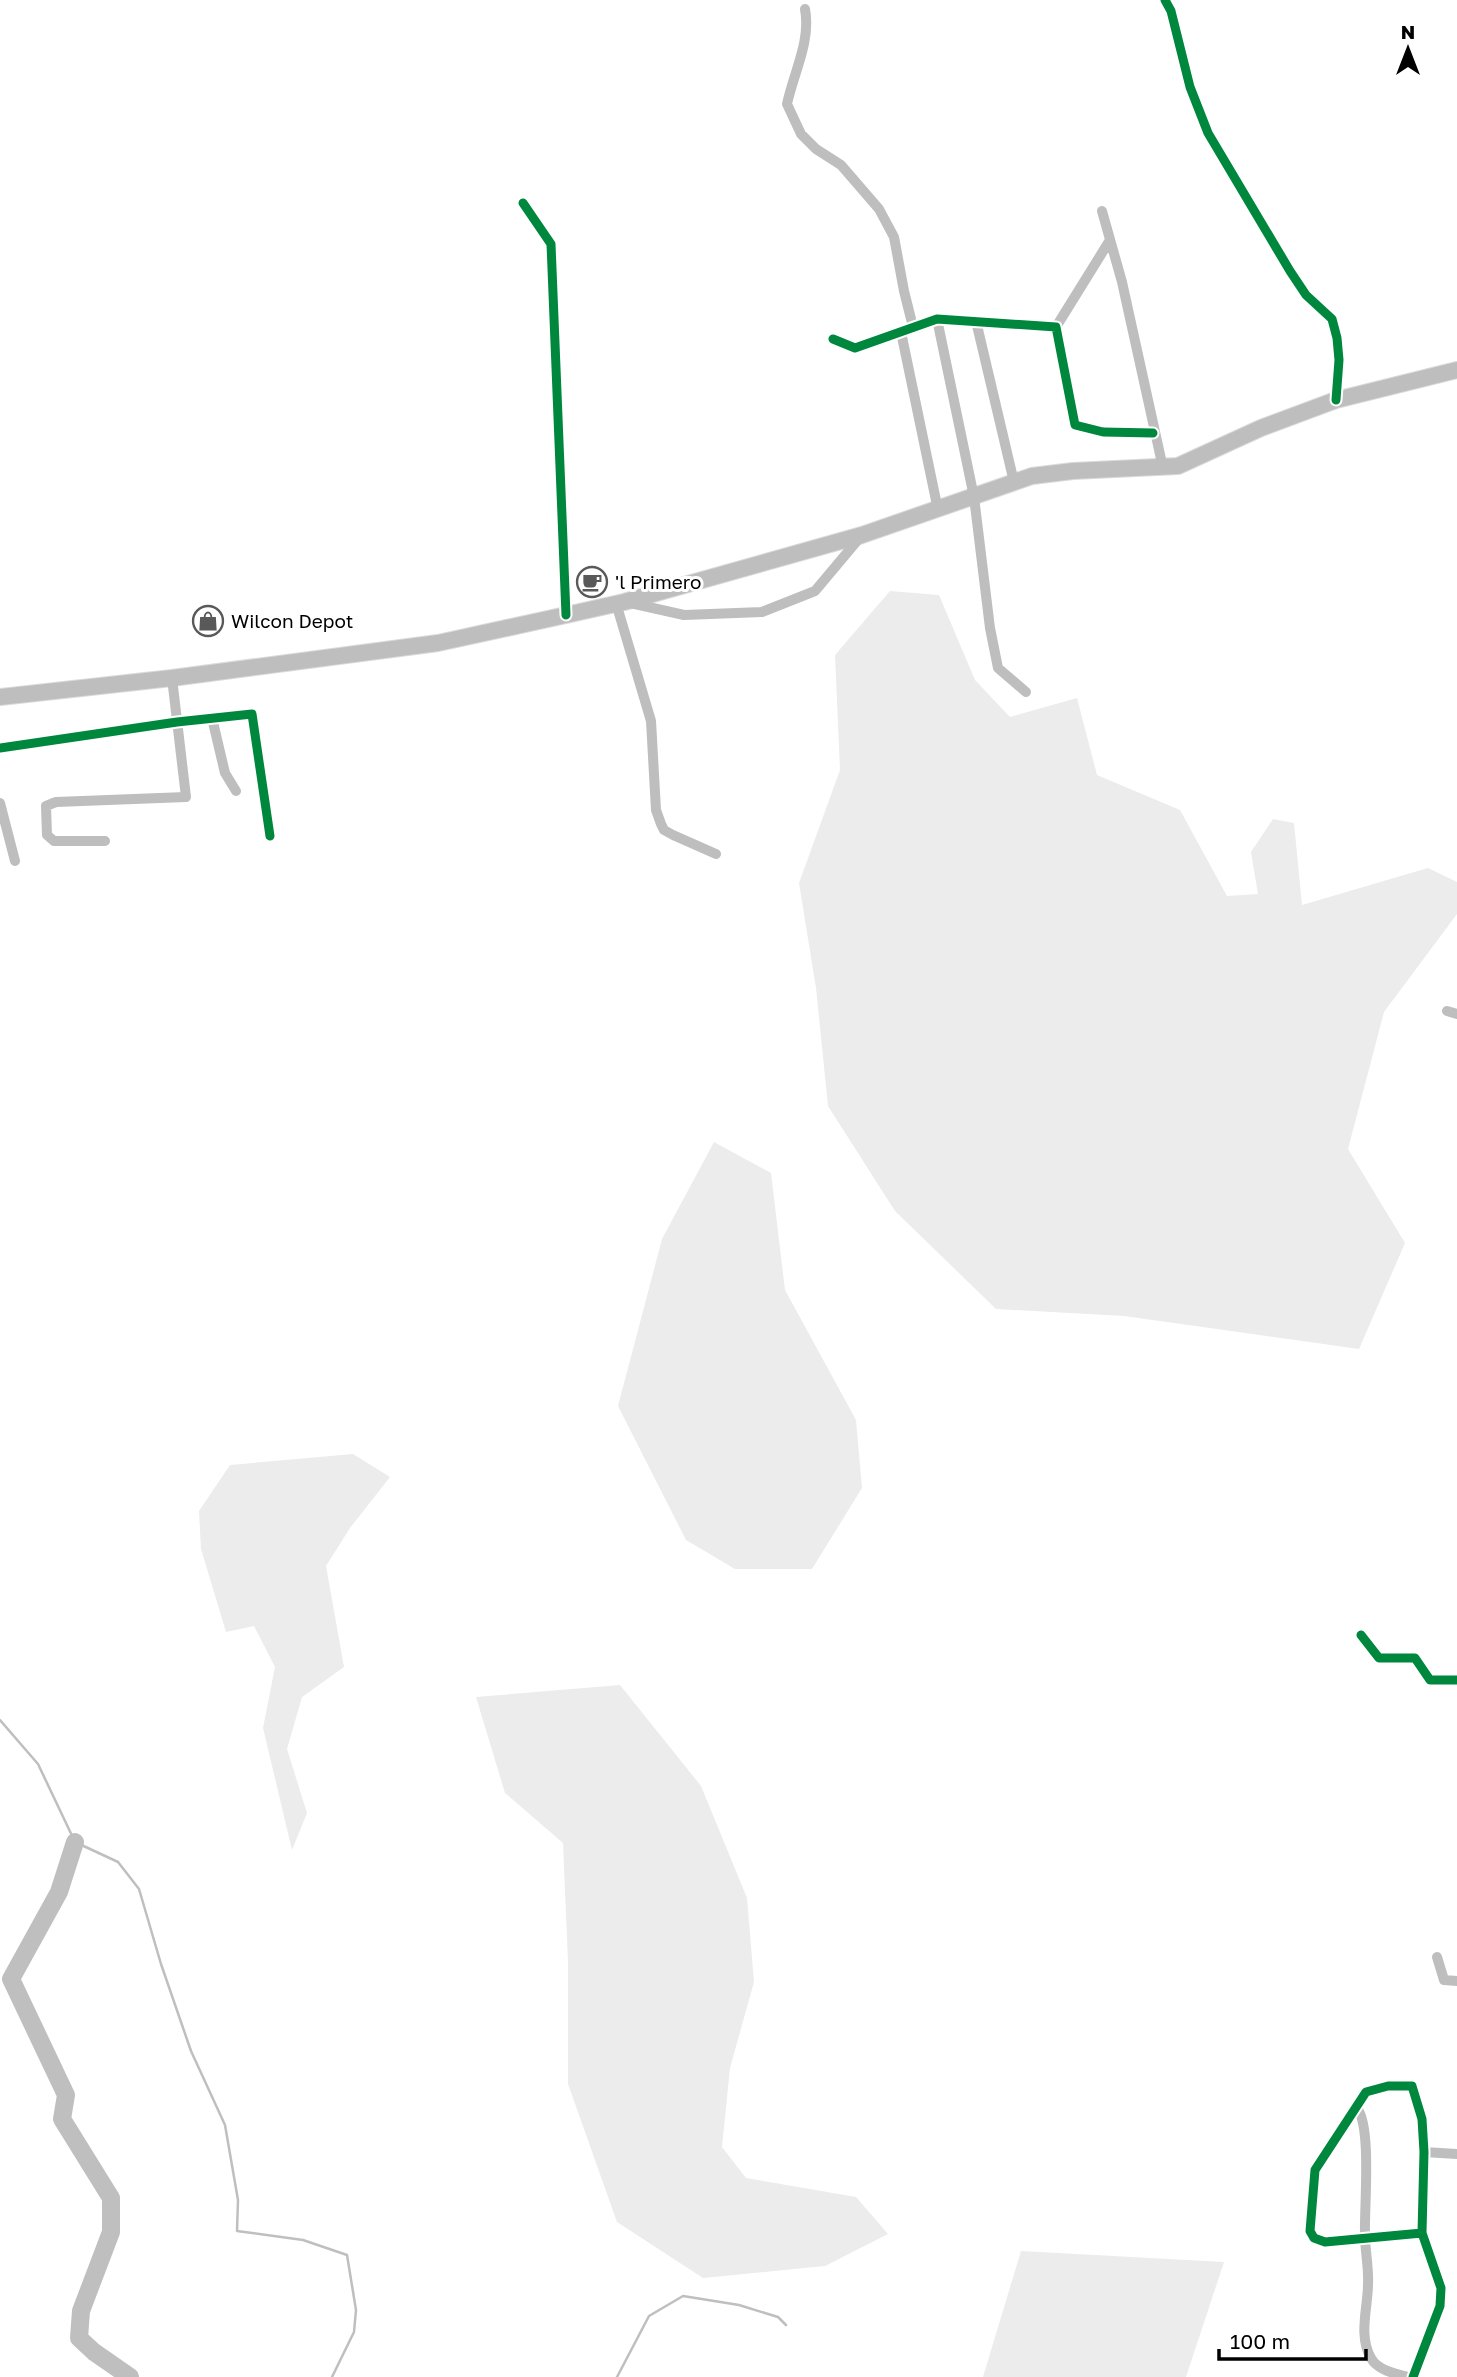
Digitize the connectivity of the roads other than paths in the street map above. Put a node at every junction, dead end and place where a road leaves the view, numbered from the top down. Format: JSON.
{"nodes":[{"id":1,"x":1166,"y":0,"type":"edge"},
{"id":2,"x":805,"y":9,"type":"dead end"},
{"id":3,"x":523,"y":203,"type":"dead end"},
{"id":4,"x":1102,"y":211,"type":"dead end"},
{"id":5,"x":1110,"y":240,"type":"junction"},
{"id":6,"x":937,"y":318,"type":"junction"},
{"id":7,"x":976,"y":321,"type":"junction"},
{"id":8,"x":913,"y":327,"type":"junction"},
{"id":9,"x":1055,"y":327,"type":"junction"},
{"id":10,"x":901,"y":332,"type":"junction"},
{"id":11,"x":834,"y":339,"type":"dead end"},
{"id":12,"x":1457,"y":370,"type":"edge"},
{"id":13,"x":1336,"y":400,"type":"junction"},
{"id":14,"x":1153,"y":433,"type":"junction"},
{"id":15,"x":1163,"y":468,"type":"junction"},
{"id":16,"x":1014,"y":482,"type":"junction"},
{"id":17,"x":974,"y":496,"type":"junction"},
{"id":18,"x":938,"y":510,"type":"junction"},
{"id":19,"x":862,"y":535,"type":"junction"},
{"id":20,"x":620,"y":602,"type":"junction"},
{"id":21,"x":566,"y":615,"type":"junction"},
{"id":22,"x":172,"y":678,"type":"junction"},
{"id":23,"x":1026,"y":692,"type":"dead end"},
{"id":24,"x":0,"y":697,"type":"edge"},
{"id":25,"x":212,"y":718,"type":"junction"},
{"id":26,"x":177,"y":722,"type":"junction"},
{"id":27,"x":0,"y":748,"type":"edge"},
{"id":28,"x":236,"y":791,"type":"dead end"},
{"id":29,"x":0,"y":803,"type":"edge"},
{"id":30,"x":270,"y":836,"type":"dead end"},
{"id":31,"x":105,"y":842,"type":"dead end"},
{"id":32,"x":716,"y":854,"type":"dead end"},
{"id":33,"x":15,"y":861,"type":"dead end"},
{"id":34,"x":1361,"y":1635,"type":"dead end"},
{"id":35,"x":1457,"y":1680,"type":"edge"},
{"id":36,"x":1437,"y":1957,"type":"dead end"},
{"id":37,"x":1457,"y":1981,"type":"edge"},
{"id":38,"x":1357,"y":2108,"type":"junction"},
{"id":39,"x":1424,"y":2152,"type":"junction"},
{"id":40,"x":1457,"y":2154,"type":"edge"},
{"id":41,"x":1422,"y":2233,"type":"junction"},
{"id":42,"x":1365,"y":2238,"type":"junction"},
{"id":43,"x":1411,"y":2377,"type":"edge"}],
"edges":[{"from":1,"to":13,"type":"street"},
{"from":2,"to":8,"type":"street"},
{"from":3,"to":21,"type":"street"},
{"from":4,"to":5,"type":"street"},
{"from":5,"to":9,"type":"street"},
{"from":5,"to":14,"type":"street"},
{"from":6,"to":7,"type":"street"},
{"from":6,"to":8,"type":"street"},
{"from":6,"to":17,"type":"street"},
{"from":7,"to":9,"type":"street"},
{"from":7,"to":16,"type":"street"},
{"from":8,"to":10,"type":"street"},
{"from":9,"to":14,"type":"street"},
{"from":10,"to":11,"type":"street"},
{"from":10,"to":18,"type":"street"},
{"from":12,"to":13,"type":"highway"},
{"from":13,"to":15,"type":"highway"},
{"from":14,"to":15,"type":"street"},
{"from":15,"to":16,"type":"highway"},
{"from":16,"to":17,"type":"highway"},
{"from":17,"to":18,"type":"highway"},
{"from":17,"to":23,"type":"street"},
{"from":18,"to":19,"type":"highway"},
{"from":19,"to":20,"type":"highway"},
{"from":19,"to":20,"type":"street"},
{"from":20,"to":21,"type":"highway"},
{"from":20,"to":32,"type":"street"},
{"from":21,"to":22,"type":"highway"},
{"from":22,"to":24,"type":"highway"},
{"from":22,"to":26,"type":"street"},
{"from":25,"to":26,"type":"street"},
{"from":25,"to":28,"type":"street"},
{"from":25,"to":30,"type":"street"},
{"from":26,"to":27,"type":"street"},
{"from":26,"to":31,"type":"street"},
{"from":29,"to":33,"type":"street"},
{"from":34,"to":35,"type":"street"},
{"from":36,"to":37,"type":"street"},
{"from":38,"to":39,"type":"street"},
{"from":38,"to":42,"type":"street"},
{"from":38,"to":42,"type":"street"},
{"from":39,"to":40,"type":"street"},
{"from":39,"to":41,"type":"street"},
{"from":41,"to":42,"type":"street"},
{"from":41,"to":43,"type":"street"},
{"from":42,"to":43,"type":"street"}]}
